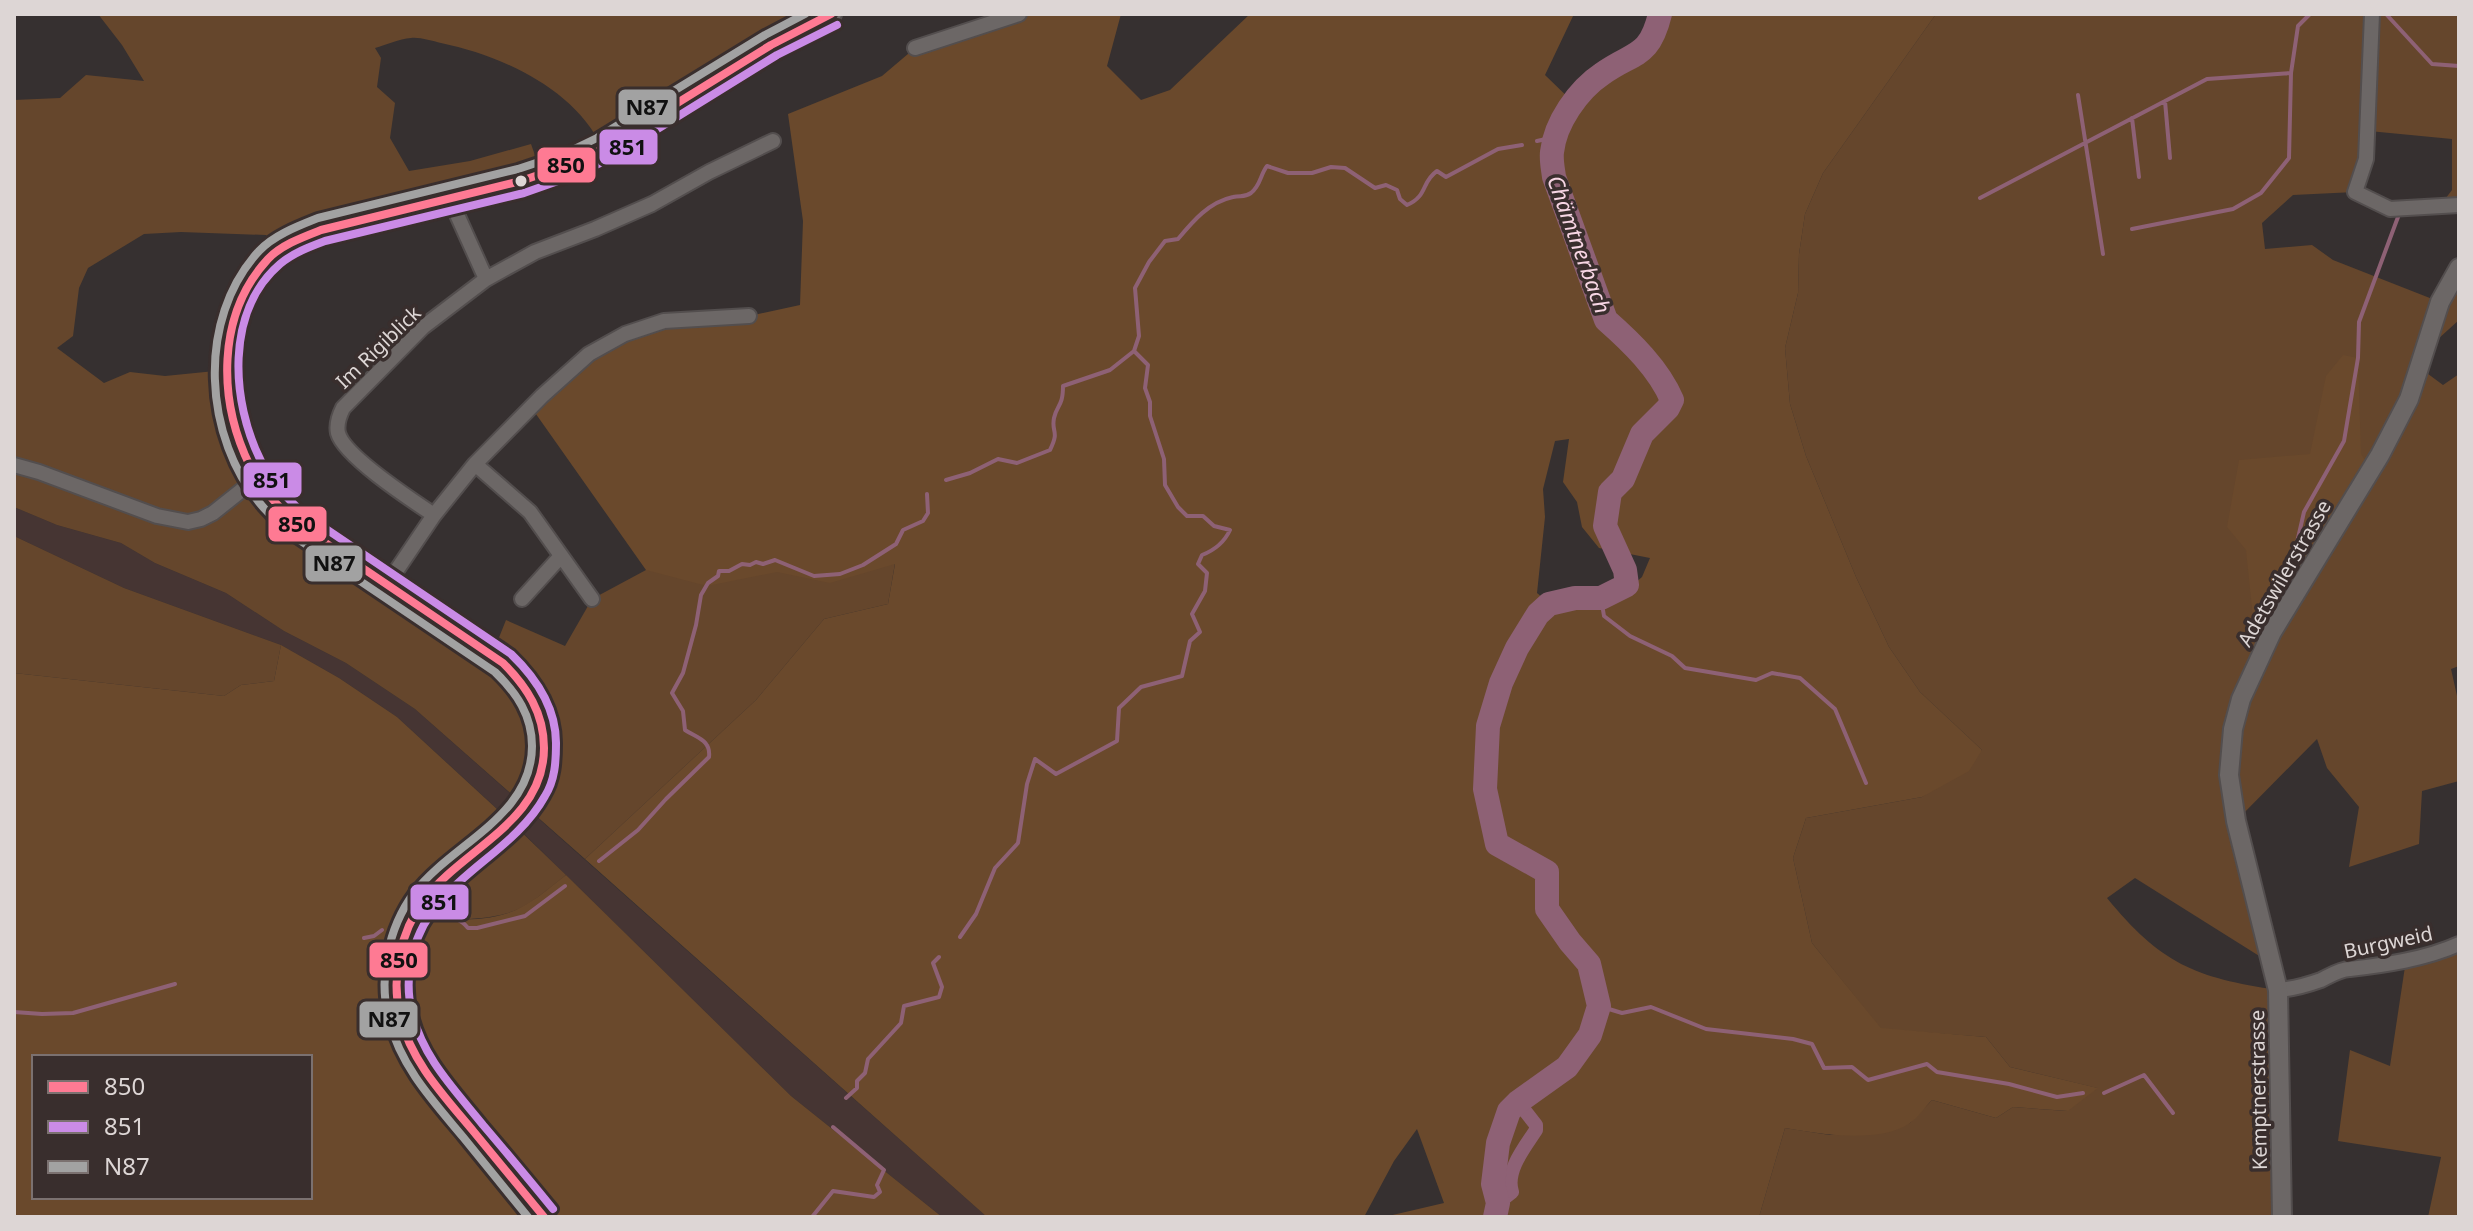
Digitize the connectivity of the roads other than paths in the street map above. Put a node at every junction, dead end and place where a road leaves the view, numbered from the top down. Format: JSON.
{"nodes":[{"id":1,"x":831,"y":14,"type":"edge"},
{"id":2,"x":1019,"y":14,"type":"edge"},
{"id":3,"x":2372,"y":14,"type":"edge"},
{"id":4,"x":915,"y":48,"type":"dead end"},
{"id":5,"x":773,"y":141,"type":"dead end"},
{"id":6,"x":450,"y":199,"type":"junction"},
{"id":7,"x":2459,"y":205,"type":"edge"},
{"id":8,"x":2459,"y":268,"type":"edge"},
{"id":9,"x":486,"y":279,"type":"junction"},
{"id":10,"x":749,"y":316,"type":"dead end"},
{"id":11,"x":475,"y":464,"type":"junction"},
{"id":12,"x":14,"y":465,"type":"edge"},
{"id":13,"x":257,"y":478,"type":"junction"},
{"id":14,"x":434,"y":515,"type":"junction"},
{"id":15,"x":561,"y":556,"type":"junction"},
{"id":16,"x":388,"y":583,"type":"junction"},
{"id":17,"x":522,"y":599,"type":"dead end"},
{"id":18,"x":592,"y":599,"type":"dead end"},
{"id":19,"x":2459,"y":944,"type":"edge"},
{"id":20,"x":2272,"y":964,"type":"joint"},
{"id":21,"x":2278,"y":990,"type":"junction"},
{"id":22,"x":544,"y":1217,"type":"edge"},
{"id":23,"x":2282,"y":1217,"type":"edge"}],
"edges":[{"from":1,"to":6,"type":"main road"},
{"from":2,"to":4,"type":"street"},
{"from":3,"to":7,"type":"street"},
{"from":5,"to":9,"type":"street","name":"Im Rigiblick"},
{"from":6,"to":9,"type":"street"},
{"from":6,"to":13,"type":"main road"},
{"from":8,"to":20,"type":"street","name":"Adetswilerstrasse"},
{"from":9,"to":14,"type":"street","name":"Im Rigiblick"},
{"from":10,"to":11,"type":"street"},
{"from":11,"to":14,"type":"street"},
{"from":11,"to":15,"type":"street"},
{"from":12,"to":13,"type":"street"},
{"from":13,"to":16,"type":"main road"},
{"from":14,"to":16,"type":"street"},
{"from":15,"to":17,"type":"street"},
{"from":15,"to":18,"type":"street"},
{"from":16,"to":22,"type":"main road"},
{"from":19,"to":21,"type":"street","name":"Burgweid"},
{"from":20,"to":21,"type":"street","name":"Kemptnerstrasse"},
{"from":21,"to":23,"type":"street","name":"Kemptnerstrasse"}]}
